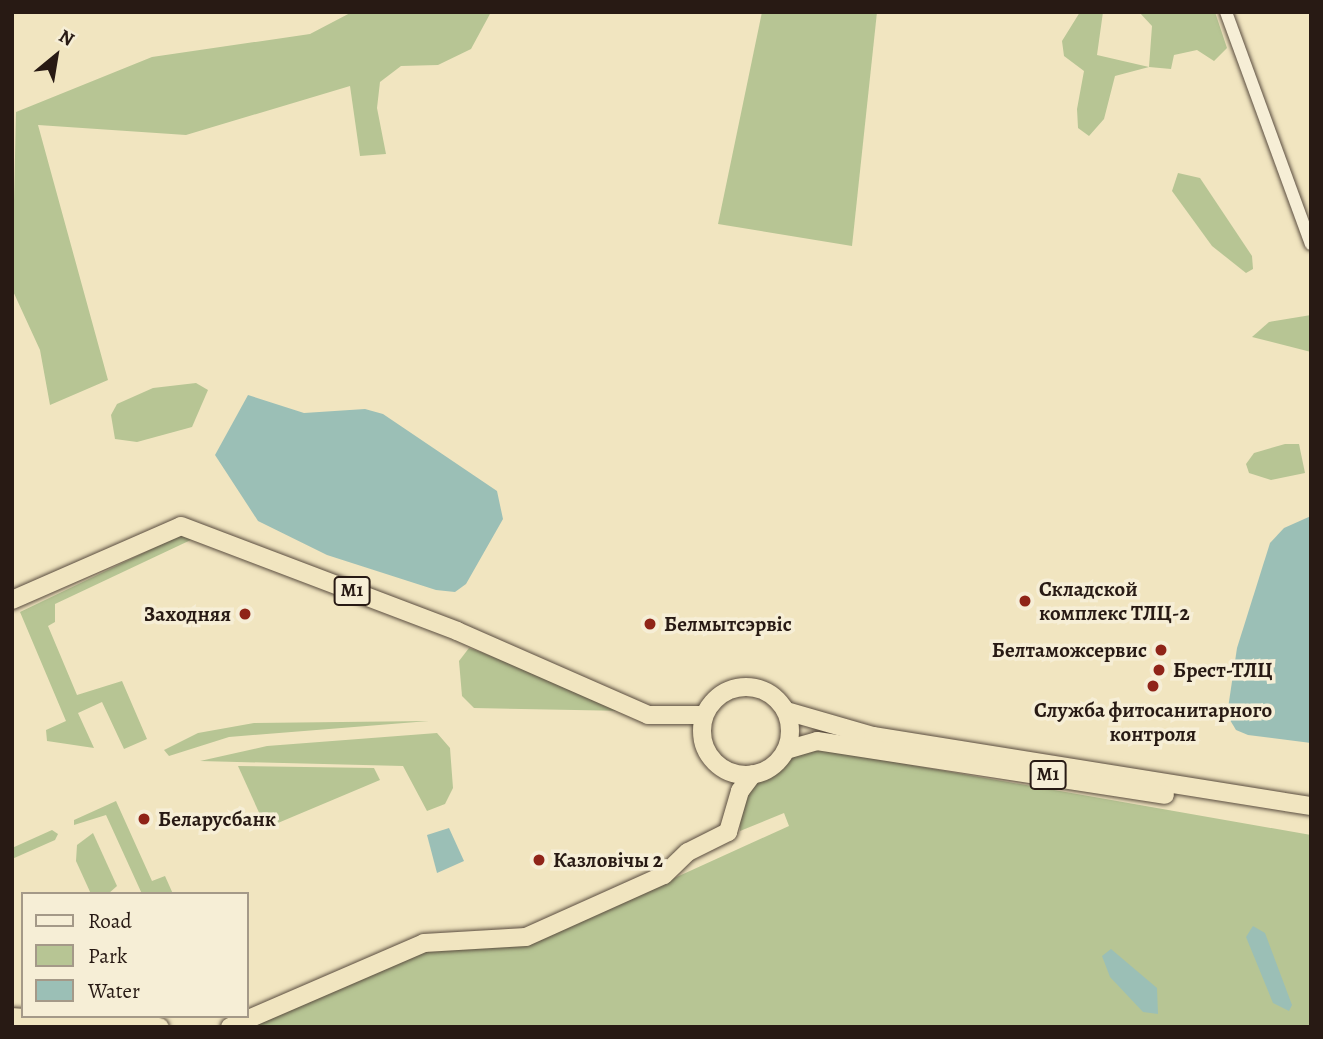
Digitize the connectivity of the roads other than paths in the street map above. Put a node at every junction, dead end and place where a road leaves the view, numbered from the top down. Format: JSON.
{"nodes":[{"id":1,"x":1226,"y":12,"type":"edge"},
{"id":2,"x":1311,"y":244,"type":"edge"},
{"id":3,"x":12,"y":600,"type":"edge"},
{"id":4,"x":786,"y":711,"type":"junction"},
{"id":5,"x":704,"y":715,"type":"junction"},
{"id":6,"x":786,"y":750,"type":"junction"},
{"id":7,"x":753,"y":774,"type":"junction"},
{"id":8,"x":1311,"y":806,"type":"edge"},
{"id":9,"x":1311,"y":819,"type":"edge"},
{"id":10,"x":27,"y":1018,"type":"edge"},
{"id":11,"x":160,"y":1027,"type":"edge"},
{"id":12,"x":230,"y":1027,"type":"edge"}],
"edges":[{"from":1,"to":2,"type":"street"},
{"from":3,"to":5,"type":"highway","number":"М1"},
{"from":4,"to":5,"type":"highway","number":"М1"},
{"from":4,"to":6,"type":"highway"},
{"from":4,"to":8,"type":"highway","number":"М1"},
{"from":5,"to":7,"type":"highway"},
{"from":6,"to":7,"type":"highway","number":"М1"},
{"from":6,"to":9,"type":"highway","number":"М1"},
{"from":7,"to":12,"type":"highway","number":"М1"},
{"from":10,"to":11,"type":"highway"}]}
